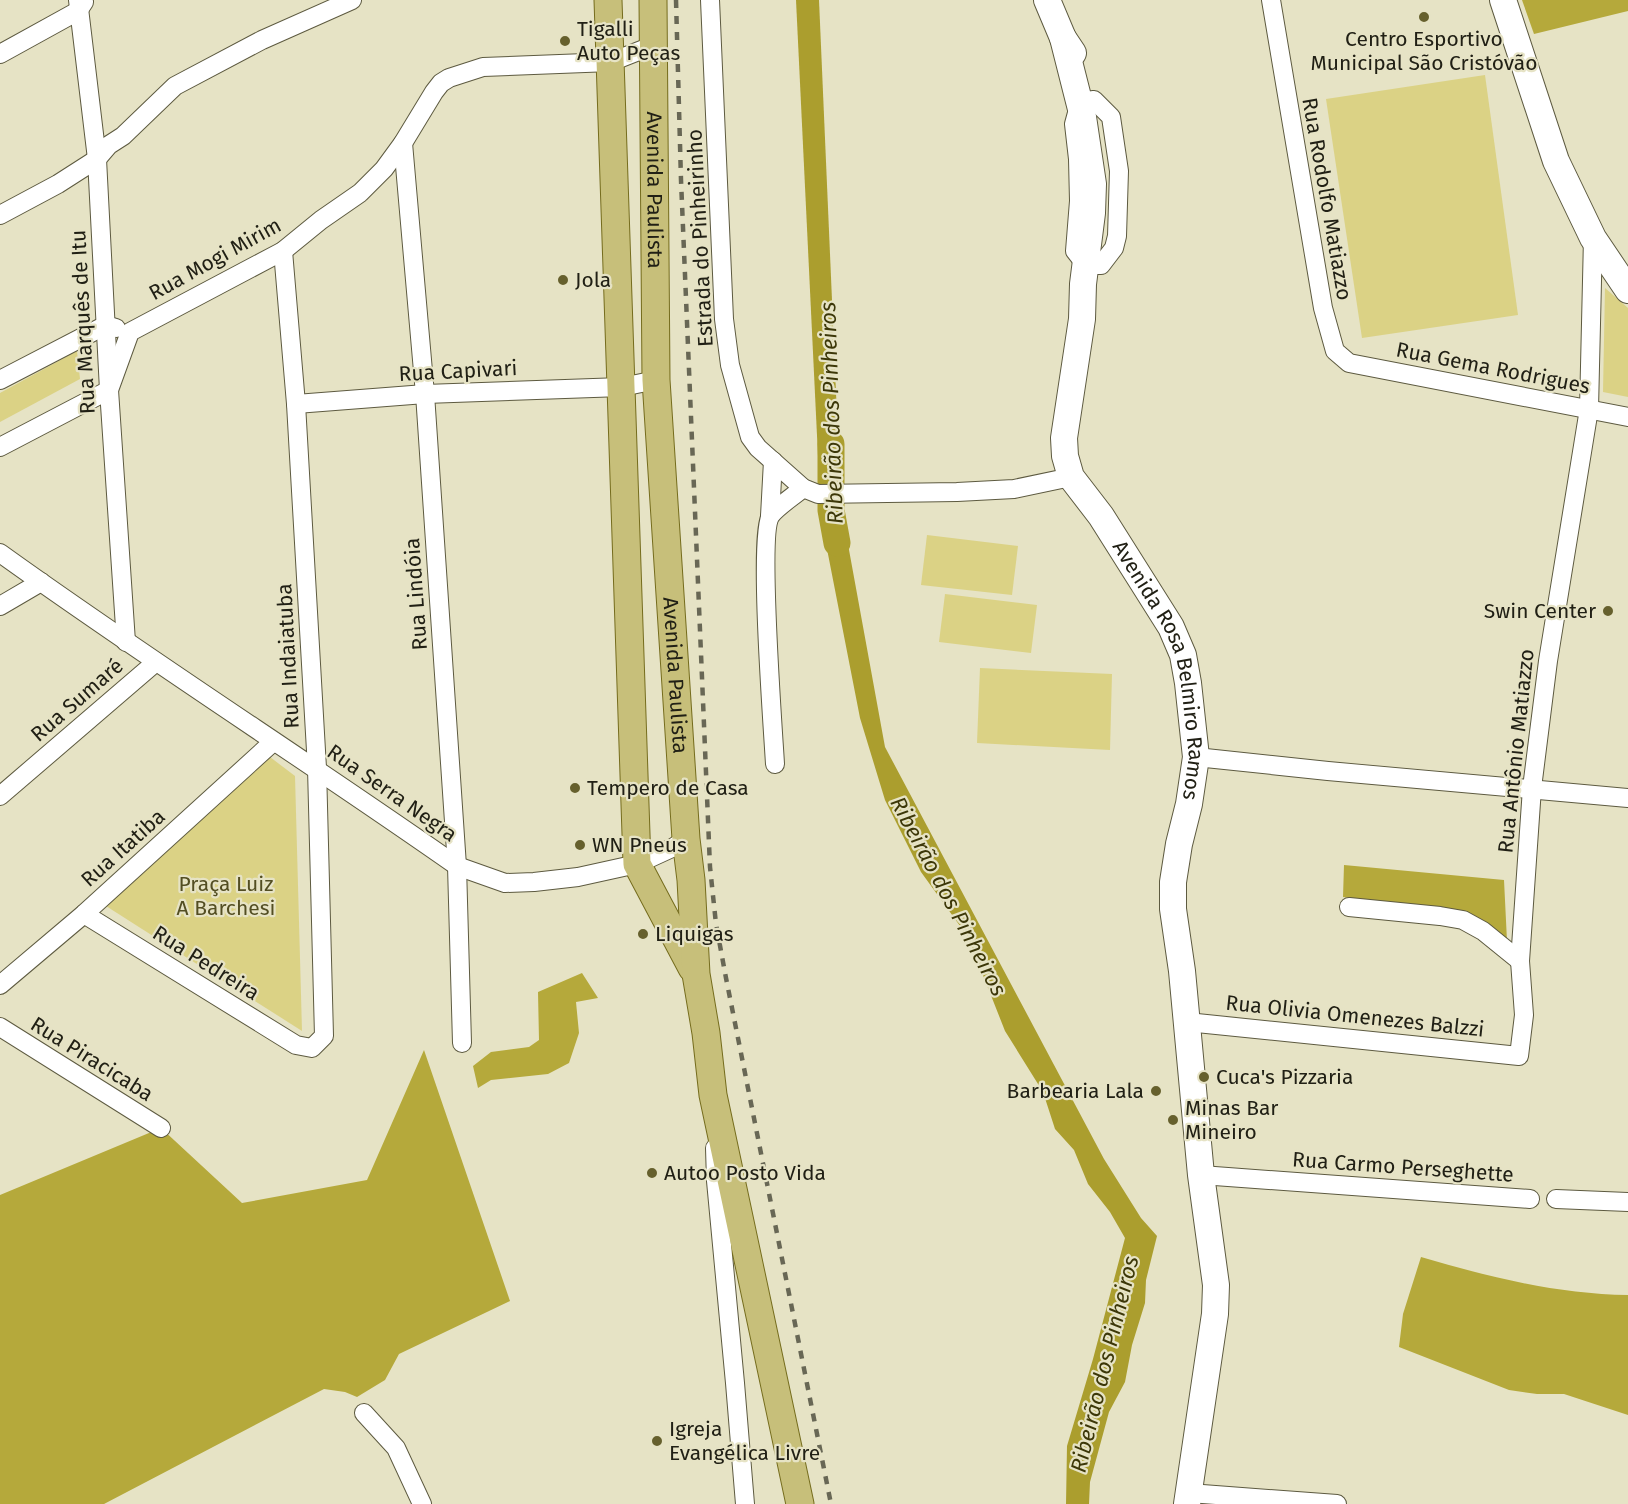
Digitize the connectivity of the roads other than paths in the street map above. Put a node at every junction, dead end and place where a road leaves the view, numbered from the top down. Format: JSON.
{"nodes":[{"id":1,"x":352,"y":0,"type":"edge"},
{"id":2,"x":608,"y":0,"type":"edge"},
{"id":3,"x":653,"y":0,"type":"edge"},
{"id":4,"x":710,"y":0,"type":"edge"},
{"id":5,"x":1047,"y":0,"type":"edge"},
{"id":6,"x":1271,"y":0,"type":"edge"},
{"id":7,"x":1503,"y":0,"type":"edge"},
{"id":8,"x":81,"y":4,"type":"edge"},
{"id":9,"x":654,"y":45,"type":"junction"},
{"id":10,"x":0,"y":54,"type":"edge"},
{"id":11,"x":611,"y":62,"type":"junction"},
{"id":12,"x":1086,"y":106,"type":"junction"},
{"id":13,"x":403,"y":143,"type":"junction"},
{"id":14,"x":97,"y":159,"type":"junction"},
{"id":15,"x":0,"y":215,"type":"edge"},
{"id":16,"x":1593,"y":238,"type":"junction"},
{"id":17,"x":284,"y":251,"type":"junction"},
{"id":18,"x":1097,"y":260,"type":"junction"},
{"id":19,"x":1628,"y":290,"type":"edge"},
{"id":20,"x":106,"y":325,"type":"junction"},
{"id":21,"x":130,"y":332,"type":"junction"},
{"id":22,"x":1349,"y":363,"type":"joint"},
{"id":23,"x":0,"y":380,"type":"edge"},
{"id":24,"x":656,"y":380,"type":"junction"},
{"id":25,"x":622,"y":387,"type":"junction"},
{"id":26,"x":109,"y":390,"type":"junction"},
{"id":27,"x":425,"y":394,"type":"junction"},
{"id":28,"x":296,"y":404,"type":"junction"},
{"id":29,"x":1589,"y":409,"type":"junction"},
{"id":30,"x":1628,"y":417,"type":"edge"},
{"id":31,"x":0,"y":447,"type":"edge"},
{"id":32,"x":773,"y":461,"type":"junction"},
{"id":33,"x":1071,"y":477,"type":"junction"},
{"id":34,"x":811,"y":491,"type":"junction"},
{"id":35,"x":770,"y":516,"type":"junction"},
{"id":36,"x":0,"y":552,"type":"edge"},
{"id":37,"x":41,"y":582,"type":"junction"},
{"id":38,"x":0,"y":606,"type":"edge"},
{"id":39,"x":126,"y":642,"type":"junction"},
{"id":40,"x":156,"y":662,"type":"junction"},
{"id":41,"x":273,"y":742,"type":"junction"},
{"id":42,"x":1196,"y":757,"type":"junction"},
{"id":43,"x":775,"y":764,"type":"dead end"},
{"id":44,"x":317,"y":768,"type":"junction"},
{"id":45,"x":1532,"y":789,"type":"junction"},
{"id":46,"x":0,"y":796,"type":"edge"},
{"id":47,"x":1628,"y":798,"type":"edge"},
{"id":48,"x":686,"y":839,"type":"junction"},
{"id":49,"x":637,"y":864,"type":"junction"},
{"id":50,"x":457,"y":866,"type":"junction"},
{"id":51,"x":1349,"y":907,"type":"dead end"},
{"id":52,"x":84,"y":914,"type":"junction"},
{"id":53,"x":1520,"y":961,"type":"junction"},
{"id":54,"x":696,"y":974,"type":"junction"},
{"id":55,"x":0,"y":985,"type":"edge"},
{"id":56,"x":1187,"y":1022,"type":"junction"},
{"id":57,"x":0,"y":1027,"type":"edge"},
{"id":58,"x":462,"y":1043,"type":"dead end"},
{"id":59,"x":306,"y":1048,"type":"joint"},
{"id":60,"x":1519,"y":1056,"type":"joint"},
{"id":61,"x":713,"y":1095,"type":"junction"},
{"id":62,"x":161,"y":1128,"type":"dead end"},
{"id":63,"x":1200,"y":1175,"type":"junction"},
{"id":64,"x":1530,"y":1199,"type":"dead end"},
{"id":65,"x":1556,"y":1200,"type":"dead end"},
{"id":66,"x":1628,"y":1202,"type":"edge"},
{"id":67,"x":364,"y":1413,"type":"dead end"},
{"id":68,"x":1188,"y":1499,"type":"edge"},
{"id":69,"x":422,"y":1504,"type":"edge"},
{"id":70,"x":745,"y":1504,"type":"edge"},
{"id":71,"x":800,"y":1504,"type":"edge"},
{"id":72,"x":1337,"y":1504,"type":"edge"}],
"edges":[{"from":1,"to":14,"type":"street"},
{"from":2,"to":11,"type":"main road","name":"Avenida Paulista"},
{"from":3,"to":9,"type":"main road","name":"Avenida Paulista"},
{"from":4,"to":32,"type":"street","name":"Estrada do Pinheirinho"},
{"from":5,"to":12,"type":"main road"},
{"from":6,"to":22,"type":"street","name":"Rua Rodolfo Matiazzo"},
{"from":7,"to":16,"type":"main road"},
{"from":8,"to":10,"type":"street"},
{"from":8,"to":14,"type":"street","name":"Rua Marquês de Itu"},
{"from":9,"to":11,"type":"street","name":"Rua Mogi Mirim"},
{"from":9,"to":24,"type":"main road","name":"Avenida Paulista"},
{"from":11,"to":13,"type":"street","name":"Rua Mogi Mirim"},
{"from":11,"to":25,"type":"main road","name":"Avenida Paulista"},
{"from":12,"to":18,"type":"main road","name":"Avenida Rosa Belmiro Ramos"},
{"from":12,"to":18,"type":"street"},
{"from":12,"to":18,"type":"street"},
{"from":13,"to":17,"type":"street","name":"Rua Mogi Mirim"},
{"from":13,"to":27,"type":"street","name":"Rua Lindóia"},
{"from":14,"to":15,"type":"street"},
{"from":14,"to":20,"type":"street","name":"Rua Marquês de Itu"},
{"from":16,"to":19,"type":"main road"},
{"from":16,"to":29,"type":"street","name":"Rua Antônio Matiazzo"},
{"from":17,"to":21,"type":"street","name":"Rua Mogi Mirim"},
{"from":17,"to":28,"type":"street","name":"Rua Indaiatuba"},
{"from":18,"to":33,"type":"main road","name":"Avenida Rosa Belmiro Ramos"},
{"from":20,"to":21,"type":"street"},
{"from":20,"to":23,"type":"street"},
{"from":20,"to":26,"type":"street","name":"Rua Marquês de Itu"},
{"from":21,"to":26,"type":"street"},
{"from":22,"to":29,"type":"street","name":"Rua Gema Rodrigues"},
{"from":24,"to":25,"type":"street","name":"Rua Capivari"},
{"from":24,"to":48,"type":"main road","name":"Avenida Paulista"},
{"from":25,"to":27,"type":"street","name":"Rua Capivari"},
{"from":25,"to":49,"type":"main road","name":"Avenida Paulista"},
{"from":26,"to":31,"type":"street"},
{"from":26,"to":39,"type":"street","name":"Rua Marquês de Itu"},
{"from":27,"to":28,"type":"street","name":"Rua Capivari"},
{"from":27,"to":50,"type":"street","name":"Rua Lindóia"},
{"from":28,"to":44,"type":"street","name":"Rua Indaiatuba"},
{"from":29,"to":30,"type":"street","name":"Rua Gema Rodrigues"},
{"from":29,"to":45,"type":"street","name":"Rua Antônio Matiazzo"},
{"from":32,"to":34,"type":"street","name":"Estrada do Pinheirinho"},
{"from":32,"to":35,"type":"street"},
{"from":33,"to":34,"type":"street"},
{"from":33,"to":42,"type":"main road","name":"Avenida Rosa Belmiro Ramos"},
{"from":34,"to":35,"type":"street"},
{"from":35,"to":43,"type":"street"},
{"from":36,"to":37,"type":"street","name":"Rua Serra Negra"},
{"from":37,"to":38,"type":"street"},
{"from":37,"to":39,"type":"street","name":"Rua Serra Negra"},
{"from":39,"to":40,"type":"street","name":"Rua Serra Negra"},
{"from":40,"to":41,"type":"street","name":"Rua Serra Negra"},
{"from":40,"to":46,"type":"street","name":"Rua Sumaré"},
{"from":41,"to":44,"type":"street","name":"Rua Serra Negra"},
{"from":41,"to":52,"type":"street","name":"Rua Itatiba"},
{"from":42,"to":45,"type":"street"},
{"from":42,"to":56,"type":"main road","name":"Avenida Rosa Belmiro Ramos"},
{"from":44,"to":50,"type":"street","name":"Rua Serra Negra"},
{"from":44,"to":59,"type":"street","name":"Rua Indaiatuba"},
{"from":45,"to":47,"type":"street"},
{"from":45,"to":53,"type":"street","name":"Rua Antônio Matiazzo"},
{"from":48,"to":49,"type":"street","name":"Rua Serra Negra"},
{"from":48,"to":54,"type":"main road","name":"Avenida Paulista"},
{"from":49,"to":50,"type":"street","name":"Rua Serra Negra"},
{"from":49,"to":54,"type":"main road","name":"Avenida Paulista"},
{"from":50,"to":58,"type":"street","name":"Rua Lindóia"},
{"from":51,"to":53,"type":"street"},
{"from":52,"to":55,"type":"street","name":"Rua Itatiba"},
{"from":52,"to":59,"type":"street","name":"Rua Pedreira"},
{"from":53,"to":60,"type":"street","name":"Rua Antônio Matiazzo"},
{"from":54,"to":61,"type":"main road"},
{"from":56,"to":60,"type":"street","name":"Rua Olivia Omenezes Balzzi"},
{"from":56,"to":63,"type":"main road","name":"Avenida Rosa Belmiro Ramos"},
{"from":57,"to":62,"type":"street","name":"Rua Piracicaba"},
{"from":61,"to":70,"type":"street"},
{"from":61,"to":71,"type":"main road"},
{"from":63,"to":64,"type":"street","name":"Rua Carmo Perseghette"},
{"from":63,"to":68,"type":"main road","name":"Avenida Rosa Belmiro Ramos"},
{"from":65,"to":66,"type":"street"},
{"from":67,"to":69,"type":"street"},
{"from":68,"to":72,"type":"street"}]}
